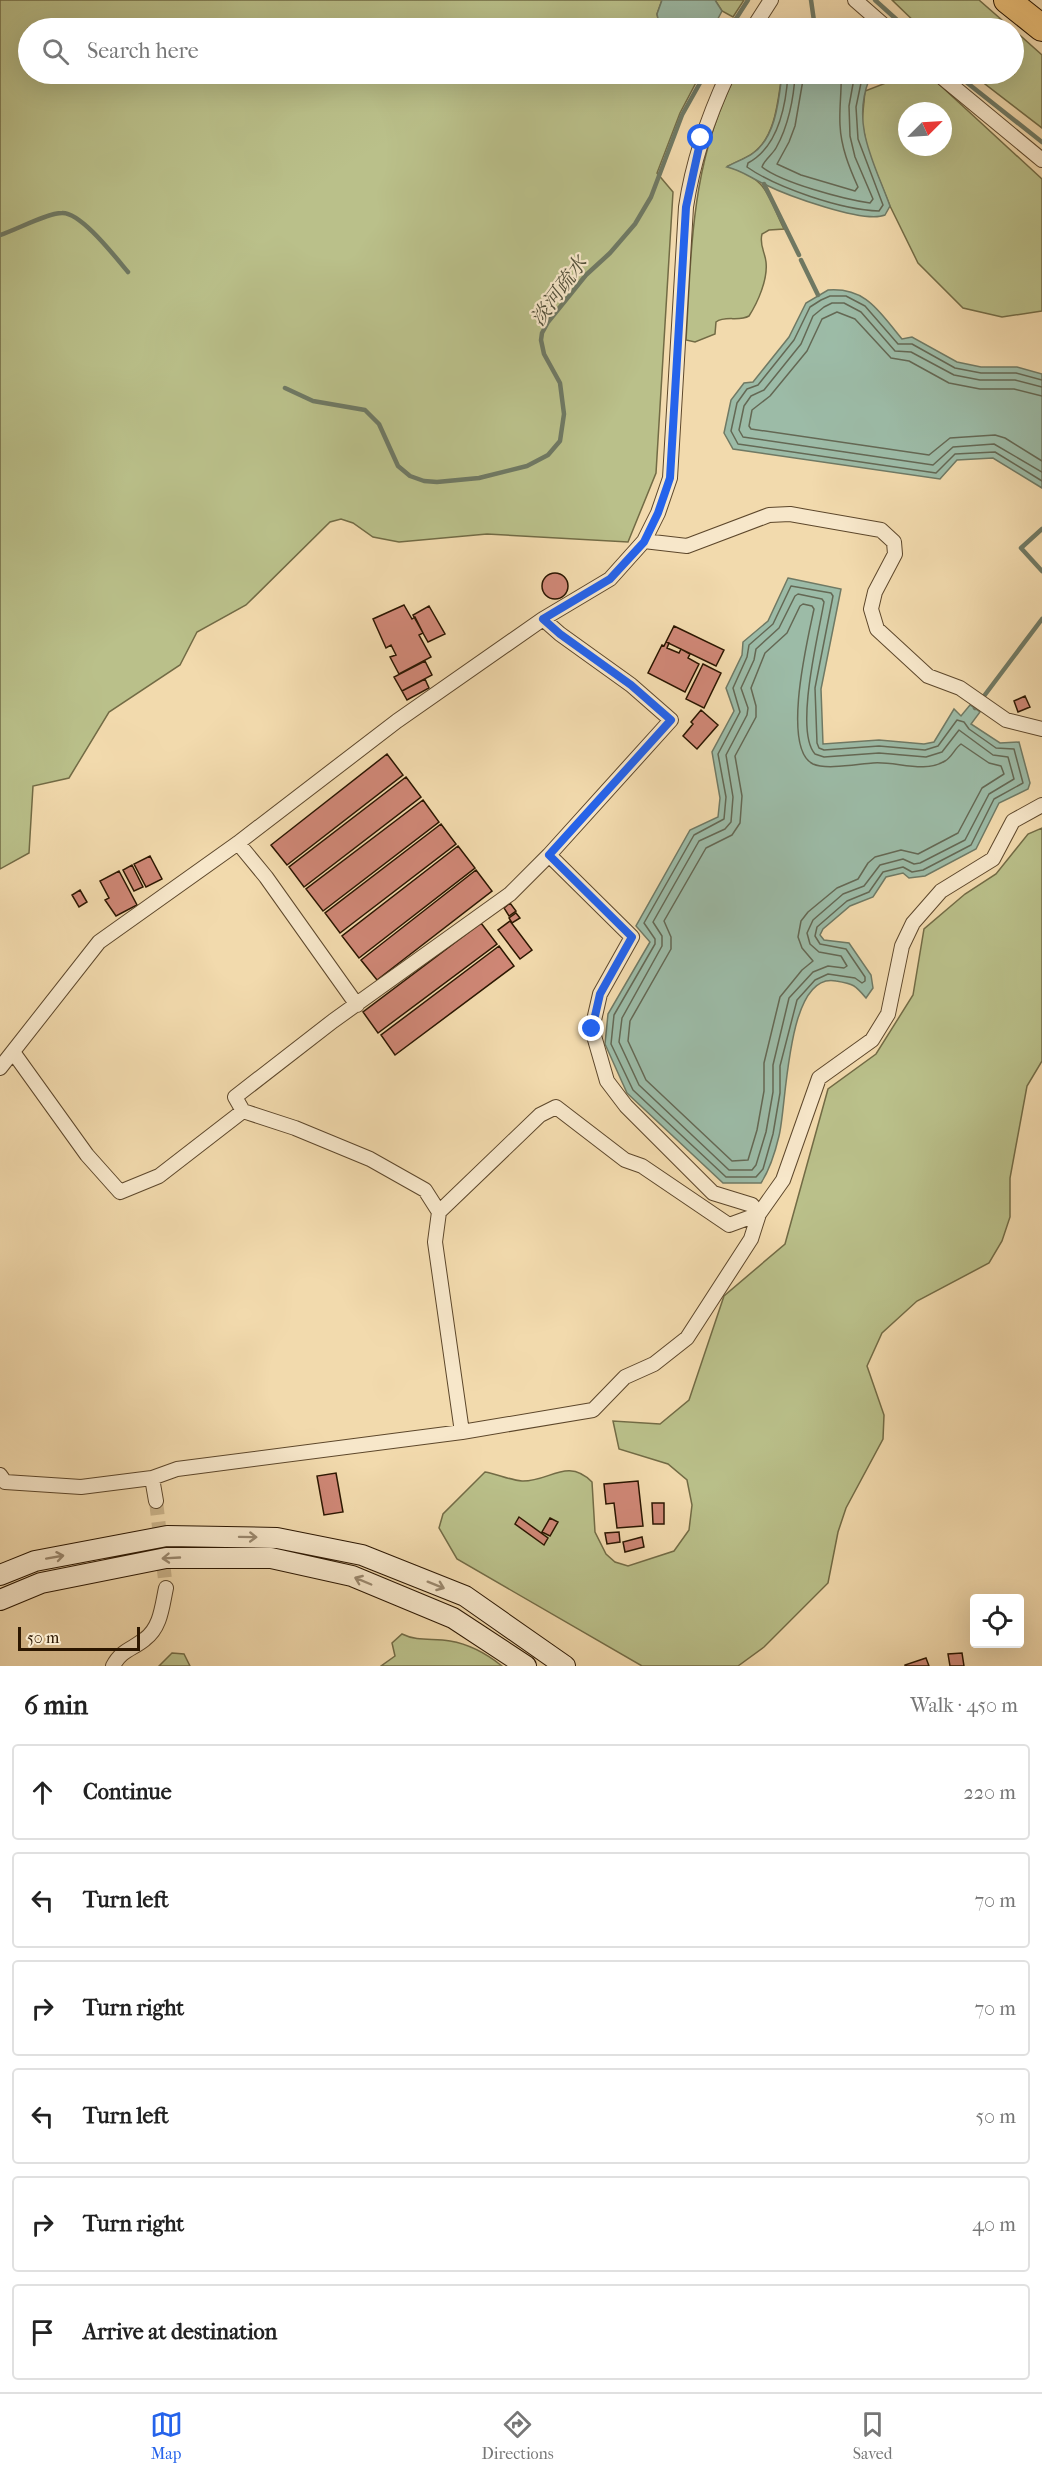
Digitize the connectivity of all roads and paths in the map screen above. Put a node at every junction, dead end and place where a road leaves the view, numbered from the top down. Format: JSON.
{"nodes":[{"id":1,"x":771,"y":0,"type":"edge"},
{"id":2,"x":855,"y":0,"type":"edge"},
{"id":3,"x":1007,"y":0,"type":"edge"},
{"id":4,"x":759,"y":18,"type":"edge"},
{"id":5,"x":876,"y":18,"type":"edge"},
{"id":6,"x":1042,"y":28,"type":"edge"},
{"id":7,"x":724,"y":84,"type":"edge"},
{"id":8,"x":950,"y":84,"type":"edge"},
{"id":9,"x":1042,"y":160,"type":"edge"},
{"id":10,"x":644,"y":542,"type":"junction"},
{"id":11,"x":543,"y":619,"type":"junction"},
{"id":12,"x":1042,"y":729,"type":"edge"},
{"id":13,"x":1042,"y":805,"type":"edge"},
{"id":14,"x":238,"y":843,"type":"junction"},
{"id":15,"x":549,"y":855,"type":"junction"},
{"id":16,"x":357,"y":1005,"type":"junction"},
{"id":17,"x":13,"y":1052,"type":"junction"},
{"id":18,"x":0,"y":1068,"type":"edge"},
{"id":19,"x":243,"y":1111,"type":"junction"},
{"id":20,"x":439,"y":1212,"type":"junction"},
{"id":21,"x":759,"y":1214,"type":"junction"},
{"id":22,"x":462,"y":1432,"type":"junction"},
{"id":23,"x":153,"y":1478,"type":"junction"},
{"id":24,"x":2,"y":1482,"type":"edge"},
{"id":25,"x":156,"y":1501,"type":"tunnel mouth"},
{"id":26,"x":0,"y":1575,"type":"edge"},
{"id":27,"x":166,"y":1588,"type":"tunnel mouth"},
{"id":28,"x":0,"y":1600,"type":"edge"},
{"id":29,"x":113,"y":1666,"type":"edge"},
{"id":30,"x":526,"y":1666,"type":"edge"},
{"id":31,"x":565,"y":1666,"type":"edge"}],
"edges":[{"from":1,"to":4,"type":"street"},
{"from":2,"to":5,"type":"street"},
{"from":3,"to":6,"type":"highway"},
{"from":7,"to":10,"type":"street"},
{"from":8,"to":9,"type":"street"},
{"from":10,"to":11,"type":"street"},
{"from":10,"to":12,"type":"street"},
{"from":11,"to":14,"type":"street"},
{"from":11,"to":15,"type":"street"},
{"from":13,"to":21,"type":"street"},
{"from":14,"to":16,"type":"street"},
{"from":14,"to":17,"type":"street"},
{"from":15,"to":16,"type":"street"},
{"from":15,"to":21,"type":"street"},
{"from":16,"to":19,"type":"street"},
{"from":17,"to":18,"type":"street"},
{"from":17,"to":19,"type":"street"},
{"from":19,"to":20,"type":"street"},
{"from":20,"to":21,"type":"street"},
{"from":20,"to":22,"type":"street"},
{"from":21,"to":22,"type":"street"},
{"from":22,"to":23,"type":"street"},
{"from":23,"to":24,"type":"street"},
{"from":23,"to":25,"type":"street"},
{"from":26,"to":31,"type":"street","one_way":true},
{"from":27,"to":29,"type":"street"},
{"from":30,"to":28,"type":"street","one_way":true}]}
